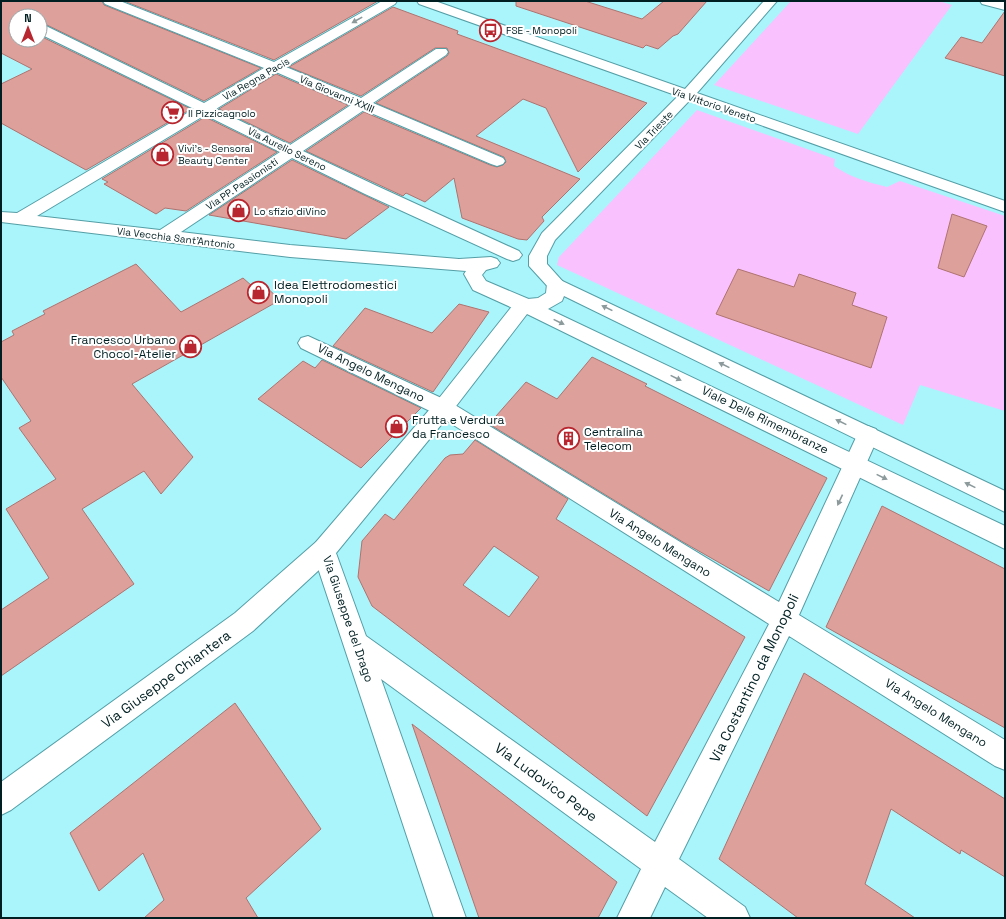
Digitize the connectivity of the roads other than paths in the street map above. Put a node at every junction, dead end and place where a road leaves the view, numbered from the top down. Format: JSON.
{"nodes":[{"id":1,"x":109,"y":1,"type":"edge"},
{"id":2,"x":391,"y":1,"type":"edge"},
{"id":3,"x":423,"y":1,"type":"edge"},
{"id":4,"x":772,"y":1,"type":"edge"},
{"id":5,"x":986,"y":1,"type":"edge"},
{"id":6,"x":1005,"y":6,"type":"edge"},
{"id":7,"x":48,"y":32,"type":"edge"},
{"id":8,"x":441,"y":52,"type":"dead end"},
{"id":9,"x":275,"y":67,"type":"junction"},
{"id":10,"x":687,"y":95,"type":"junction"},
{"id":11,"x":362,"y":104,"type":"junction"},
{"id":12,"x":204,"y":109,"type":"junction"},
{"id":13,"x":291,"y":151,"type":"junction"},
{"id":14,"x":497,"y":161,"type":"dead end"},
{"id":15,"x":1005,"y":207,"type":"edge"},
{"id":16,"x":9,"y":218,"type":"edge"},
{"id":17,"x":163,"y":236,"type":"junction"},
{"id":18,"x":548,"y":237,"type":"junction"},
{"id":19,"x":352,"y":256,"type":"junction"},
{"id":20,"x":498,"y":260,"type":"junction"},
{"id":21,"x":556,"y":284,"type":"junction"},
{"id":22,"x":479,"y":286,"type":"junction"},
{"id":23,"x":524,"y":305,"type":"junction"},
{"id":24,"x":308,"y":343,"type":"dead end"},
{"id":25,"x":443,"y":408,"type":"junction"},
{"id":26,"x":868,"y":435,"type":"junction"},
{"id":27,"x":856,"y":464,"type":"junction"},
{"id":28,"x":1005,"y":502,"type":"edge"},
{"id":29,"x":1005,"y":538,"type":"edge"},
{"id":30,"x":324,"y":550,"type":"junction"},
{"id":31,"x":784,"y":620,"type":"junction"},
{"id":32,"x":357,"y":645,"type":"junction"},
{"id":33,"x":1005,"y":756,"type":"edge"},
{"id":34,"x":1,"y":800,"type":"edge"},
{"id":35,"x":660,"y":865,"type":"junction"},
{"id":36,"x":450,"y":918,"type":"edge"},
{"id":37,"x":633,"y":918,"type":"edge"},
{"id":38,"x":734,"y":918,"type":"edge"}],
"edges":[{"from":1,"to":9,"type":"street","name":"Via Giovanni XXIII"},
{"from":2,"to":9,"type":"street","name":"Via Regna Pacis","one_way":true},
{"from":3,"to":10,"type":"street","name":"Via Vittorio Veneto"},
{"from":4,"to":10,"type":"street","name":"Via Trieste"},
{"from":5,"to":6,"type":"street"},
{"from":7,"to":12,"type":"street","name":"Via Aurelio Sereno"},
{"from":8,"to":11,"type":"street","name":"Via PP. Passionisti"},
{"from":9,"to":11,"type":"street","name":"Via Giovanni XXIII"},
{"from":9,"to":12,"type":"street","name":"Via Regna Pacis"},
{"from":10,"to":15,"type":"street","name":"Via Vittorio Veneto"},
{"from":10,"to":18,"type":"street","name":"Via Trieste"},
{"from":11,"to":13,"type":"street","name":"Via PP. Passionisti"},
{"from":11,"to":14,"type":"street","name":"Via Giovanni XXIII"},
{"from":12,"to":13,"type":"street","name":"Via Aurelio Sereno"},
{"from":12,"to":16,"type":"street","name":"Via Regna Pacis"},
{"from":13,"to":17,"type":"street","name":"Via PP. Passionisti"},
{"from":13,"to":20,"type":"street","name":"Via Aurelio Sereno"},
{"from":16,"to":17,"type":"street","name":"Via Vecchia Sant'Antonio"},
{"from":17,"to":19,"type":"street","name":"Via Vecchia Sant'Antonio"},
{"from":18,"to":20,"type":"street"},
{"from":18,"to":21,"type":"street"},
{"from":19,"to":20,"type":"street","name":"Via Vecchia Sant'Antonio"},
{"from":19,"to":22,"type":"street","name":"Via Vecchia Sant'Antonio"},
{"from":20,"to":21,"type":"street"},
{"from":20,"to":22,"type":"street"},
{"from":21,"to":23,"type":"street"},
{"from":26,"to":21,"type":"street","one_way":true},
{"from":22,"to":23,"type":"street","name":"Viale Delle Rimembranze"},
{"from":23,"to":25,"type":"street","name":"Via Giuseppe del Drago"},
{"from":23,"to":27,"type":"street","name":"Viale Delle Rimembranze","one_way":true},
{"from":24,"to":25,"type":"street","name":"Via Angelo Mengano"},
{"from":25,"to":30,"type":"street","name":"Via Giuseppe del Drago"},
{"from":25,"to":31,"type":"street","name":"Via Angelo Mengano"},
{"from":26,"to":27,"type":"street","name":"Via Costantino da Monopoli"},
{"from":28,"to":26,"type":"street","one_way":true},
{"from":27,"to":29,"type":"street","name":"Viale Delle Rimembranze","one_way":true},
{"from":27,"to":31,"type":"street","name":"Via Costantino da Monopoli","one_way":true},
{"from":30,"to":32,"type":"street","name":"Via Giuseppe del Drago"},
{"from":30,"to":34,"type":"street","name":"Via Giuseppe Chiantera"},
{"from":31,"to":33,"type":"street","name":"Via Angelo Mengano"},
{"from":31,"to":35,"type":"street","name":"Via Costantino da Monopoli"},
{"from":32,"to":35,"type":"street","name":"Via Ludovico Pepe"},
{"from":32,"to":36,"type":"street","name":"Via Giuseppe del Drago"},
{"from":35,"to":37,"type":"street","name":"Via Costantino da Monopoli"},
{"from":35,"to":38,"type":"street","name":"Via Ludovico Pepe"}]}
